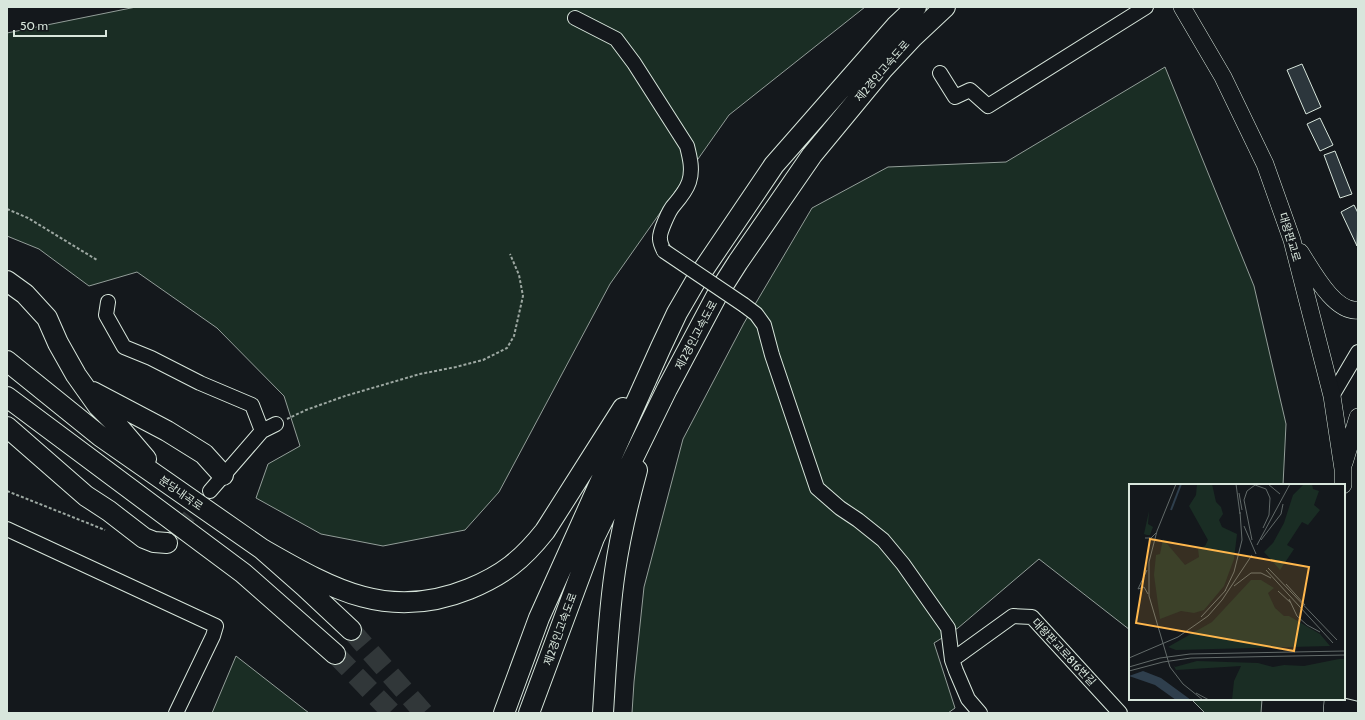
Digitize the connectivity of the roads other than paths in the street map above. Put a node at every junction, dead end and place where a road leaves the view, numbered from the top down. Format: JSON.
{"nodes":[{"id":1,"x":916,"y":7,"type":"edge"},
{"id":2,"x":945,"y":7,"type":"edge"},
{"id":3,"x":1146,"y":7,"type":"edge"},
{"id":4,"x":1182,"y":7,"type":"edge"},
{"id":5,"x":575,"y":18,"type":"dead end"},
{"id":6,"x":940,"y":72,"type":"dead end"},
{"id":7,"x":1292,"y":240,"type":"junction"},
{"id":8,"x":7,"y":281,"type":"edge"},
{"id":9,"x":108,"y":302,"type":"dead end"},
{"id":10,"x":1358,"y":310,"type":"edge"},
{"id":11,"x":661,"y":347,"type":"junction"},
{"id":12,"x":1358,"y":352,"type":"edge"},
{"id":13,"x":7,"y":361,"type":"edge"},
{"id":14,"x":86,"y":388,"type":"junction"},
{"id":15,"x":667,"y":389,"type":"junction"},
{"id":16,"x":1332,"y":396,"type":"junction"},
{"id":17,"x":7,"y":397,"type":"edge"},
{"id":18,"x":1358,"y":417,"type":"edge"},
{"id":19,"x":276,"y":424,"type":"road end"},
{"id":20,"x":7,"y":427,"type":"edge"},
{"id":21,"x":262,"y":431,"type":"junction"},
{"id":22,"x":223,"y":475,"type":"junction"},
{"id":23,"x":1343,"y":477,"type":"edge"},
{"id":24,"x":164,"y":481,"type":"junction"},
{"id":25,"x":210,"y":491,"type":"tunnel mouth"},
{"id":26,"x":7,"y":529,"type":"edge"},
{"id":27,"x":167,"y":543,"type":"dead end"},
{"id":28,"x":262,"y":549,"type":"junction"},
{"id":29,"x":351,"y":630,"type":"tunnel mouth"},
{"id":30,"x":335,"y":654,"type":"tunnel mouth"},
{"id":31,"x":952,"y":660,"type":"junction"},
{"id":32,"x":1333,"y":705,"type":"edge"},
{"id":33,"x":1358,"y":709,"type":"edge"},
{"id":34,"x":176,"y":713,"type":"edge"},
{"id":35,"x":504,"y":713,"type":"edge"},
{"id":36,"x":529,"y":713,"type":"edge"},
{"id":37,"x":603,"y":713,"type":"edge"},
{"id":38,"x":980,"y":713,"type":"edge"},
{"id":39,"x":1120,"y":713,"type":"edge"}],
"edges":[{"from":1,"to":11,"type":"highway","name":"제2경인고속도로"},
{"from":2,"to":15,"type":"highway","name":"제2경인고속도로"},
{"from":3,"to":6,"type":"street"},
{"from":4,"to":7,"type":"main road","name":"대왕판교로"},
{"from":5,"to":31,"type":"street","bridge":true},
{"from":7,"to":10,"type":"main road"},
{"from":7,"to":16,"type":"main road","name":"대왕판교로"},
{"from":8,"to":14,"type":"highway"},
{"from":9,"to":21,"type":"street"},
{"from":11,"to":28,"type":"highway"},
{"from":11,"to":35,"type":"highway","name":"제2경인고속도로"},
{"from":12,"to":16,"type":"street"},
{"from":13,"to":24,"type":"highway","name":"분당내곡로"},
{"from":14,"to":22,"type":"highway"},
{"from":14,"to":24,"type":"highway"},
{"from":15,"to":36,"type":"highway","name":"제2경인고속도로"},
{"from":15,"to":37,"type":"highway"},
{"from":16,"to":23,"type":"main road","name":"대왕판교로"},
{"from":17,"to":30,"type":"highway"},
{"from":18,"to":23,"type":"main road"},
{"from":19,"to":21,"type":"street"},
{"from":20,"to":27,"type":"highway"},
{"from":21,"to":22,"type":"street"},
{"from":22,"to":25,"type":"street"},
{"from":24,"to":28,"type":"highway","name":"분당내곡로"},
{"from":26,"to":34,"type":"street"},
{"from":28,"to":29,"type":"highway","name":"분당내곡로"},
{"from":31,"to":38,"type":"street"},
{"from":31,"to":39,"type":"street","name":"대왕판교로816번길"},
{"from":32,"to":33,"type":"street"}]}
